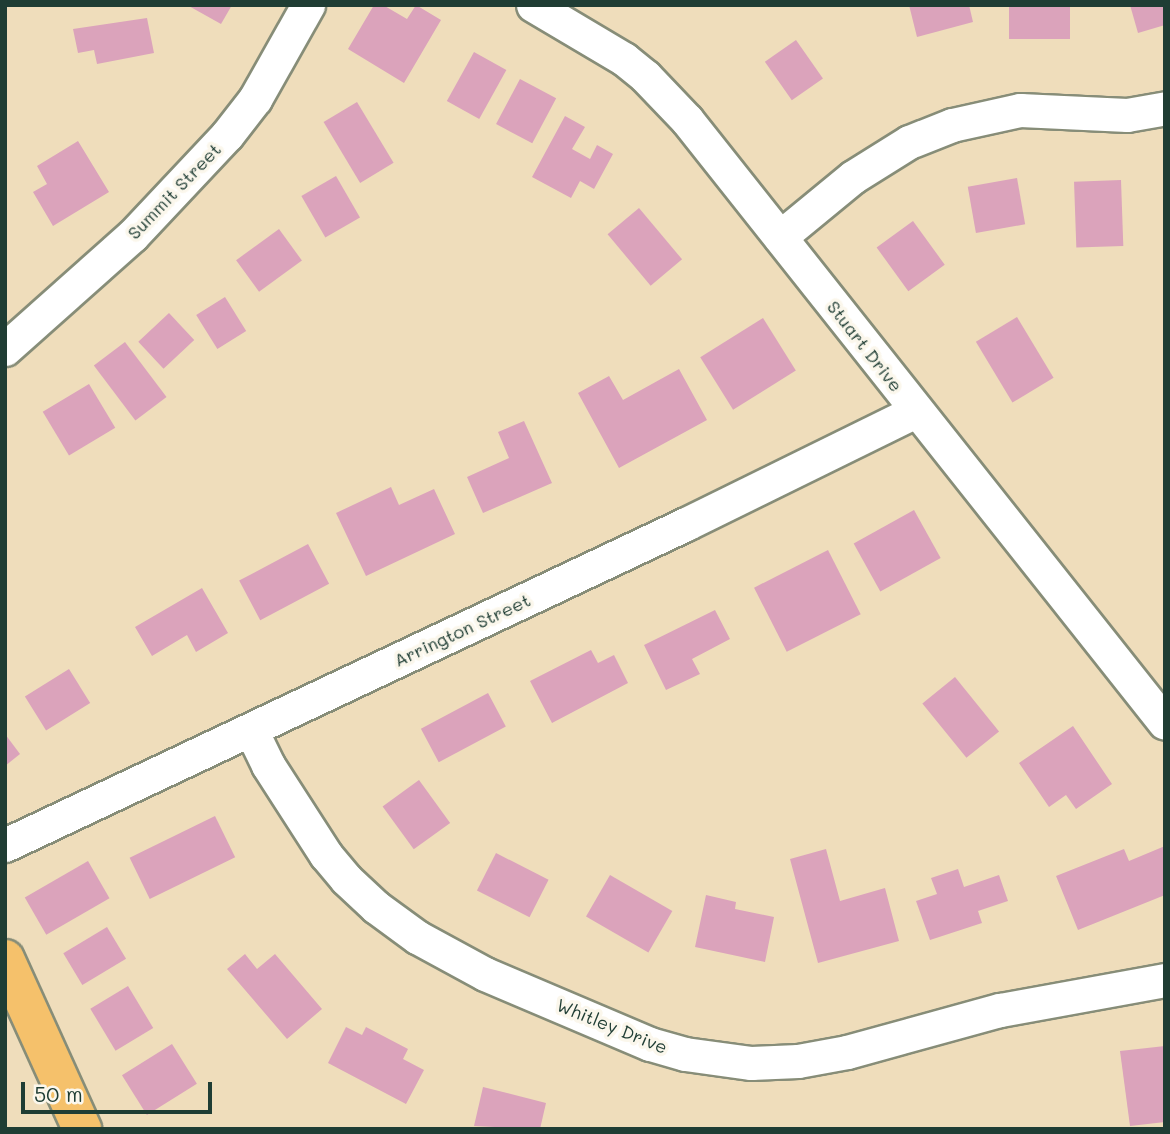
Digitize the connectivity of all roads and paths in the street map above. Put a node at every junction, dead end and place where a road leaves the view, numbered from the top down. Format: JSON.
{"nodes":[{"id":1,"x":308,"y":5,"type":"edge"},
{"id":2,"x":533,"y":5,"type":"edge"},
{"id":3,"x":1165,"y":108,"type":"edge"},
{"id":4,"x":780,"y":237,"type":"junction"},
{"id":5,"x":5,"y":349,"type":"edge"},
{"id":6,"x":916,"y":411,"type":"junction"},
{"id":7,"x":1165,"y":723,"type":"edge"},
{"id":8,"x":251,"y":730,"type":"junction"},
{"id":9,"x":5,"y":845,"type":"edge"},
{"id":10,"x":5,"y":959,"type":"edge"},
{"id":11,"x":1165,"y":980,"type":"edge"},
{"id":12,"x":82,"y":1129,"type":"edge"}],
"edges":[{"from":1,"to":5,"type":"street","name":"Summit Street"},
{"from":2,"to":4,"type":"street","name":"Stuart Drive"},
{"from":3,"to":4,"type":"street"},
{"from":4,"to":6,"type":"street","name":"Stuart Drive"},
{"from":6,"to":7,"type":"street","name":"Stuart Drive"},
{"from":6,"to":8,"type":"street","name":"Arrington Street"},
{"from":8,"to":9,"type":"street","name":"Arrington Street"},
{"from":8,"to":11,"type":"street","name":"Whitley Drive"},
{"from":10,"to":12,"type":"main road"}]}
